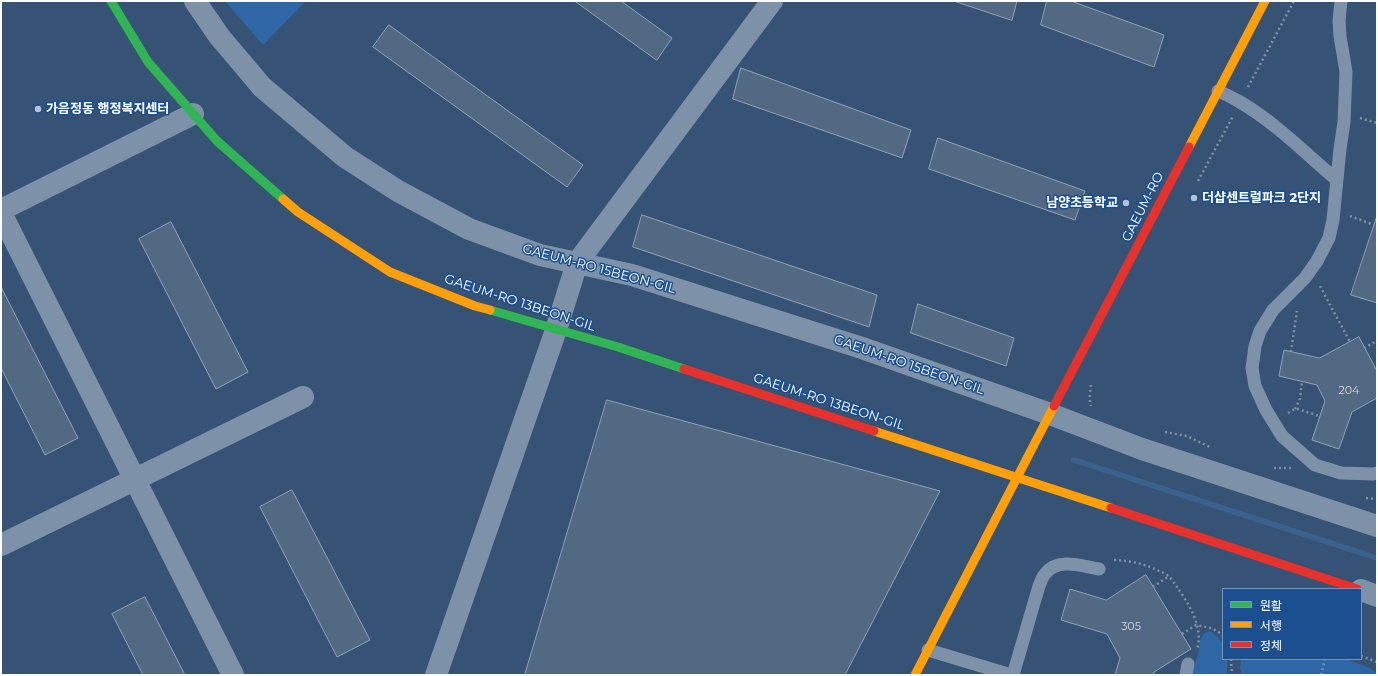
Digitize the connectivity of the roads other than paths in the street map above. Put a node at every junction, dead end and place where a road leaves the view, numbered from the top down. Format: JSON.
{"nodes":[{"id":1,"x":111,"y":1,"type":"edge"},
{"id":2,"x":195,"y":1,"type":"edge"},
{"id":3,"x":772,"y":1,"type":"edge"},
{"id":4,"x":1265,"y":1,"type":"edge"},
{"id":5,"x":1341,"y":1,"type":"edge"},
{"id":6,"x":1218,"y":91,"type":"junction"},
{"id":7,"x":193,"y":114,"type":"junction"},
{"id":8,"x":1337,"y":180,"type":"junction"},
{"id":9,"x":1,"y":211,"type":"edge"},
{"id":10,"x":577,"y":263,"type":"junction"},
{"id":11,"x":556,"y":330,"type":"junction"},
{"id":12,"x":303,"y":397,"type":"dead end"},
{"id":13,"x":1047,"y":420,"type":"junction"},
{"id":14,"x":1020,"y":473,"type":"junction"},
{"id":15,"x":1377,"y":473,"type":"edge"},
{"id":16,"x":135,"y":480,"type":"junction"},
{"id":17,"x":1377,"y":526,"type":"edge"},
{"id":18,"x":1,"y":545,"type":"edge"},
{"id":19,"x":1095,"y":568,"type":"road end"},
{"id":20,"x":1354,"y":588,"type":"edge"},
{"id":21,"x":1362,"y":590,"type":"edge"},
{"id":22,"x":1377,"y":596,"type":"edge"},
{"id":23,"x":928,"y":650,"type":"junction"},
{"id":24,"x":233,"y":675,"type":"edge"},
{"id":25,"x":436,"y":675,"type":"edge"},
{"id":26,"x":915,"y":675,"type":"edge"},
{"id":27,"x":1012,"y":675,"type":"edge"}],
"edges":[{"from":1,"to":7,"type":"street","name":"GAEUM-RO 13BEON-GIL"},
{"from":2,"to":10,"type":"street","name":"GAEUM-RO 15BEON-GIL"},
{"from":3,"to":10,"type":"street"},
{"from":4,"to":6,"type":"street","name":"GAEUM-RO"},
{"from":5,"to":8,"type":"lane"},
{"from":6,"to":8,"type":"lane"},
{"from":6,"to":13,"type":"street","name":"GAEUM-RO"},
{"from":7,"to":9,"type":"street"},
{"from":7,"to":11,"type":"street","name":"GAEUM-RO 13BEON-GIL"},
{"from":8,"to":15,"type":"lane"},
{"from":9,"to":16,"type":"street"},
{"from":10,"to":11,"type":"street"},
{"from":10,"to":13,"type":"street","name":"GAEUM-RO 15BEON-GIL"},
{"from":11,"to":14,"type":"street","name":"GAEUM-RO 13BEON-GIL"},
{"from":11,"to":25,"type":"street"},
{"from":12,"to":16,"type":"street"},
{"from":13,"to":14,"type":"street","name":"GAEUM-RO"},
{"from":13,"to":17,"type":"street","name":"GAEUM-RO 15BEON-GIL"},
{"from":14,"to":20,"type":"street","name":"GAEUM-RO 13BEON-GIL"},
{"from":14,"to":23,"type":"street","name":"GAEUM-RO"},
{"from":16,"to":18,"type":"street"},
{"from":16,"to":24,"type":"street"},
{"from":19,"to":27,"type":"lane"},
{"from":21,"to":22,"type":"street"},
{"from":23,"to":26,"type":"street","name":"GAEUM-RO"},
{"from":23,"to":27,"type":"lane"}]}
